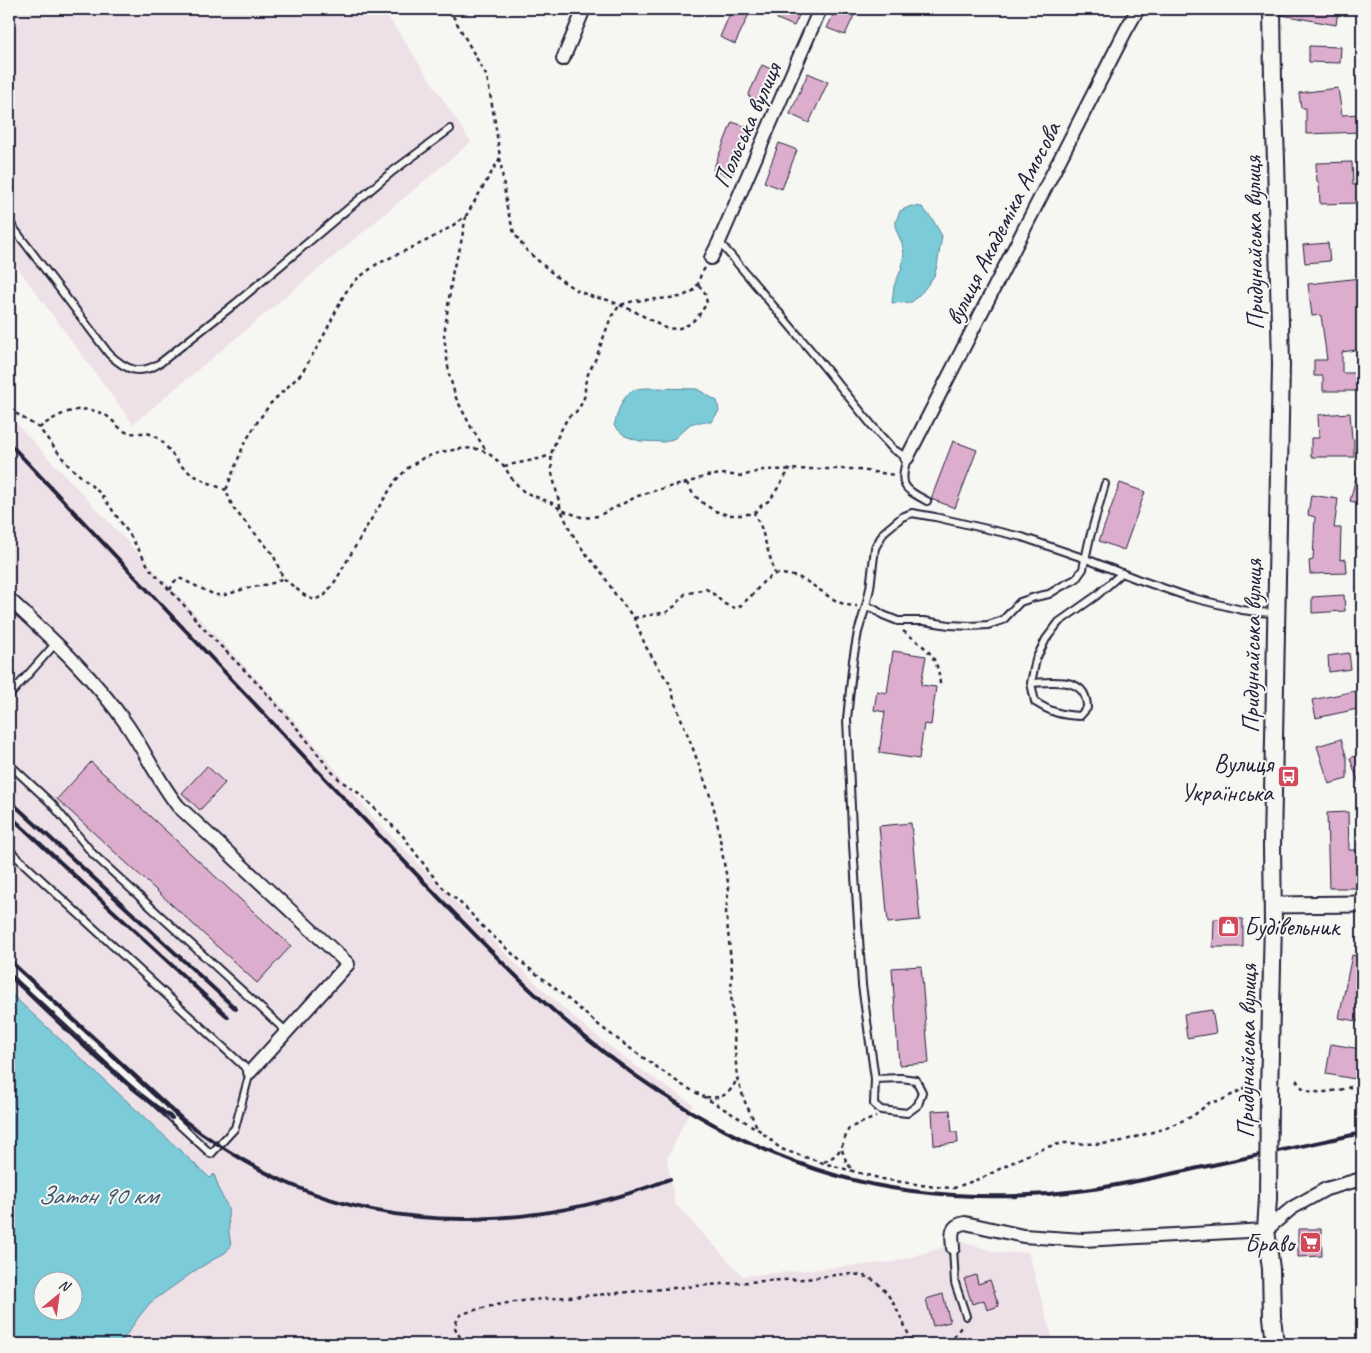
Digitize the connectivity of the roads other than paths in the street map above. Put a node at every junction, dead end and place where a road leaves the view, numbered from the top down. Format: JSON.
{"nodes":[{"id":1,"x":584,"y":9,"type":"edge"},
{"id":2,"x":820,"y":9,"type":"edge"},
{"id":3,"x":1138,"y":9,"type":"edge"},
{"id":4,"x":1272,"y":9,"type":"edge"},
{"id":5,"x":563,"y":59,"type":"dead end"},
{"id":6,"x":450,"y":129,"type":"dead end"},
{"id":7,"x":9,"y":222,"type":"edge"},
{"id":8,"x":719,"y":242,"type":"junction"},
{"id":9,"x":711,"y":258,"type":"road end"},
{"id":10,"x":907,"y":458,"type":"junction"},
{"id":11,"x":1105,"y":484,"type":"dead end"},
{"id":12,"x":927,"y":501,"type":"dead end"},
{"id":13,"x":1086,"y":559,"type":"junction"},
{"id":14,"x":1122,"y":573,"type":"junction"},
{"id":15,"x":9,"y":599,"type":"edge"},
{"id":16,"x":866,"y":606,"type":"junction"},
{"id":17,"x":1277,"y":613,"type":"junction"},
{"id":18,"x":56,"y":642,"type":"junction"},
{"id":19,"x":1032,"y":682,"type":"junction"},
{"id":20,"x":9,"y":696,"type":"edge"},
{"id":21,"x":9,"y":764,"type":"edge"},
{"id":22,"x":9,"y":850,"type":"edge"},
{"id":23,"x":1362,"y":904,"type":"edge"},
{"id":24,"x":1273,"y":905,"type":"junction"},
{"id":25,"x":9,"y":967,"type":"edge"},
{"id":26,"x":287,"y":1032,"type":"junction"},
{"id":27,"x":250,"y":1072,"type":"junction"},
{"id":28,"x":875,"y":1079,"type":"junction"},
{"id":29,"x":1362,"y":1181,"type":"edge"},
{"id":30,"x":1266,"y":1230,"type":"junction"},
{"id":31,"x":954,"y":1248,"type":"joint"},
{"id":32,"x":966,"y":1316,"type":"road end"},
{"id":33,"x":1275,"y":1344,"type":"edge"}],
"edges":[{"from":1,"to":5,"type":"street"},
{"from":2,"to":8,"type":"street","name":"Польська вулиця"},
{"from":3,"to":10,"type":"street","name":"вулиця Академіка Амосова"},
{"from":4,"to":17,"type":"main road","name":"Придунайська вулиця"},
{"from":6,"to":7,"type":"lane"},
{"from":8,"to":9,"type":"street","name":"Польська вулиця"},
{"from":8,"to":10,"type":"lane"},
{"from":10,"to":12,"type":"lane"},
{"from":11,"to":13,"type":"lane"},
{"from":13,"to":14,"type":"lane"},
{"from":13,"to":16,"type":"lane"},
{"from":13,"to":16,"type":"lane"},
{"from":14,"to":17,"type":"lane"},
{"from":14,"to":19,"type":"lane"},
{"from":15,"to":18,"type":"street"},
{"from":16,"to":28,"type":"lane"},
{"from":17,"to":24,"type":"main road","name":"Придунайська вулиця"},
{"from":18,"to":20,"type":"lane"},
{"from":18,"to":26,"type":"street"},
{"from":19,"to":19,"type":"lane"},
{"from":21,"to":26,"type":"lane"},
{"from":22,"to":27,"type":"lane"},
{"from":23,"to":24,"type":"street"},
{"from":24,"to":30,"type":"main road","name":"Придунайська вулиця","bridge":true},
{"from":25,"to":27,"type":"lane"},
{"from":26,"to":27,"type":"street"},
{"from":28,"to":28,"type":"lane"},
{"from":29,"to":30,"type":"street"},
{"from":30,"to":31,"type":"street"},
{"from":30,"to":33,"type":"main road","name":"Придунайська вулиця"},
{"from":31,"to":32,"type":"lane"}]}
